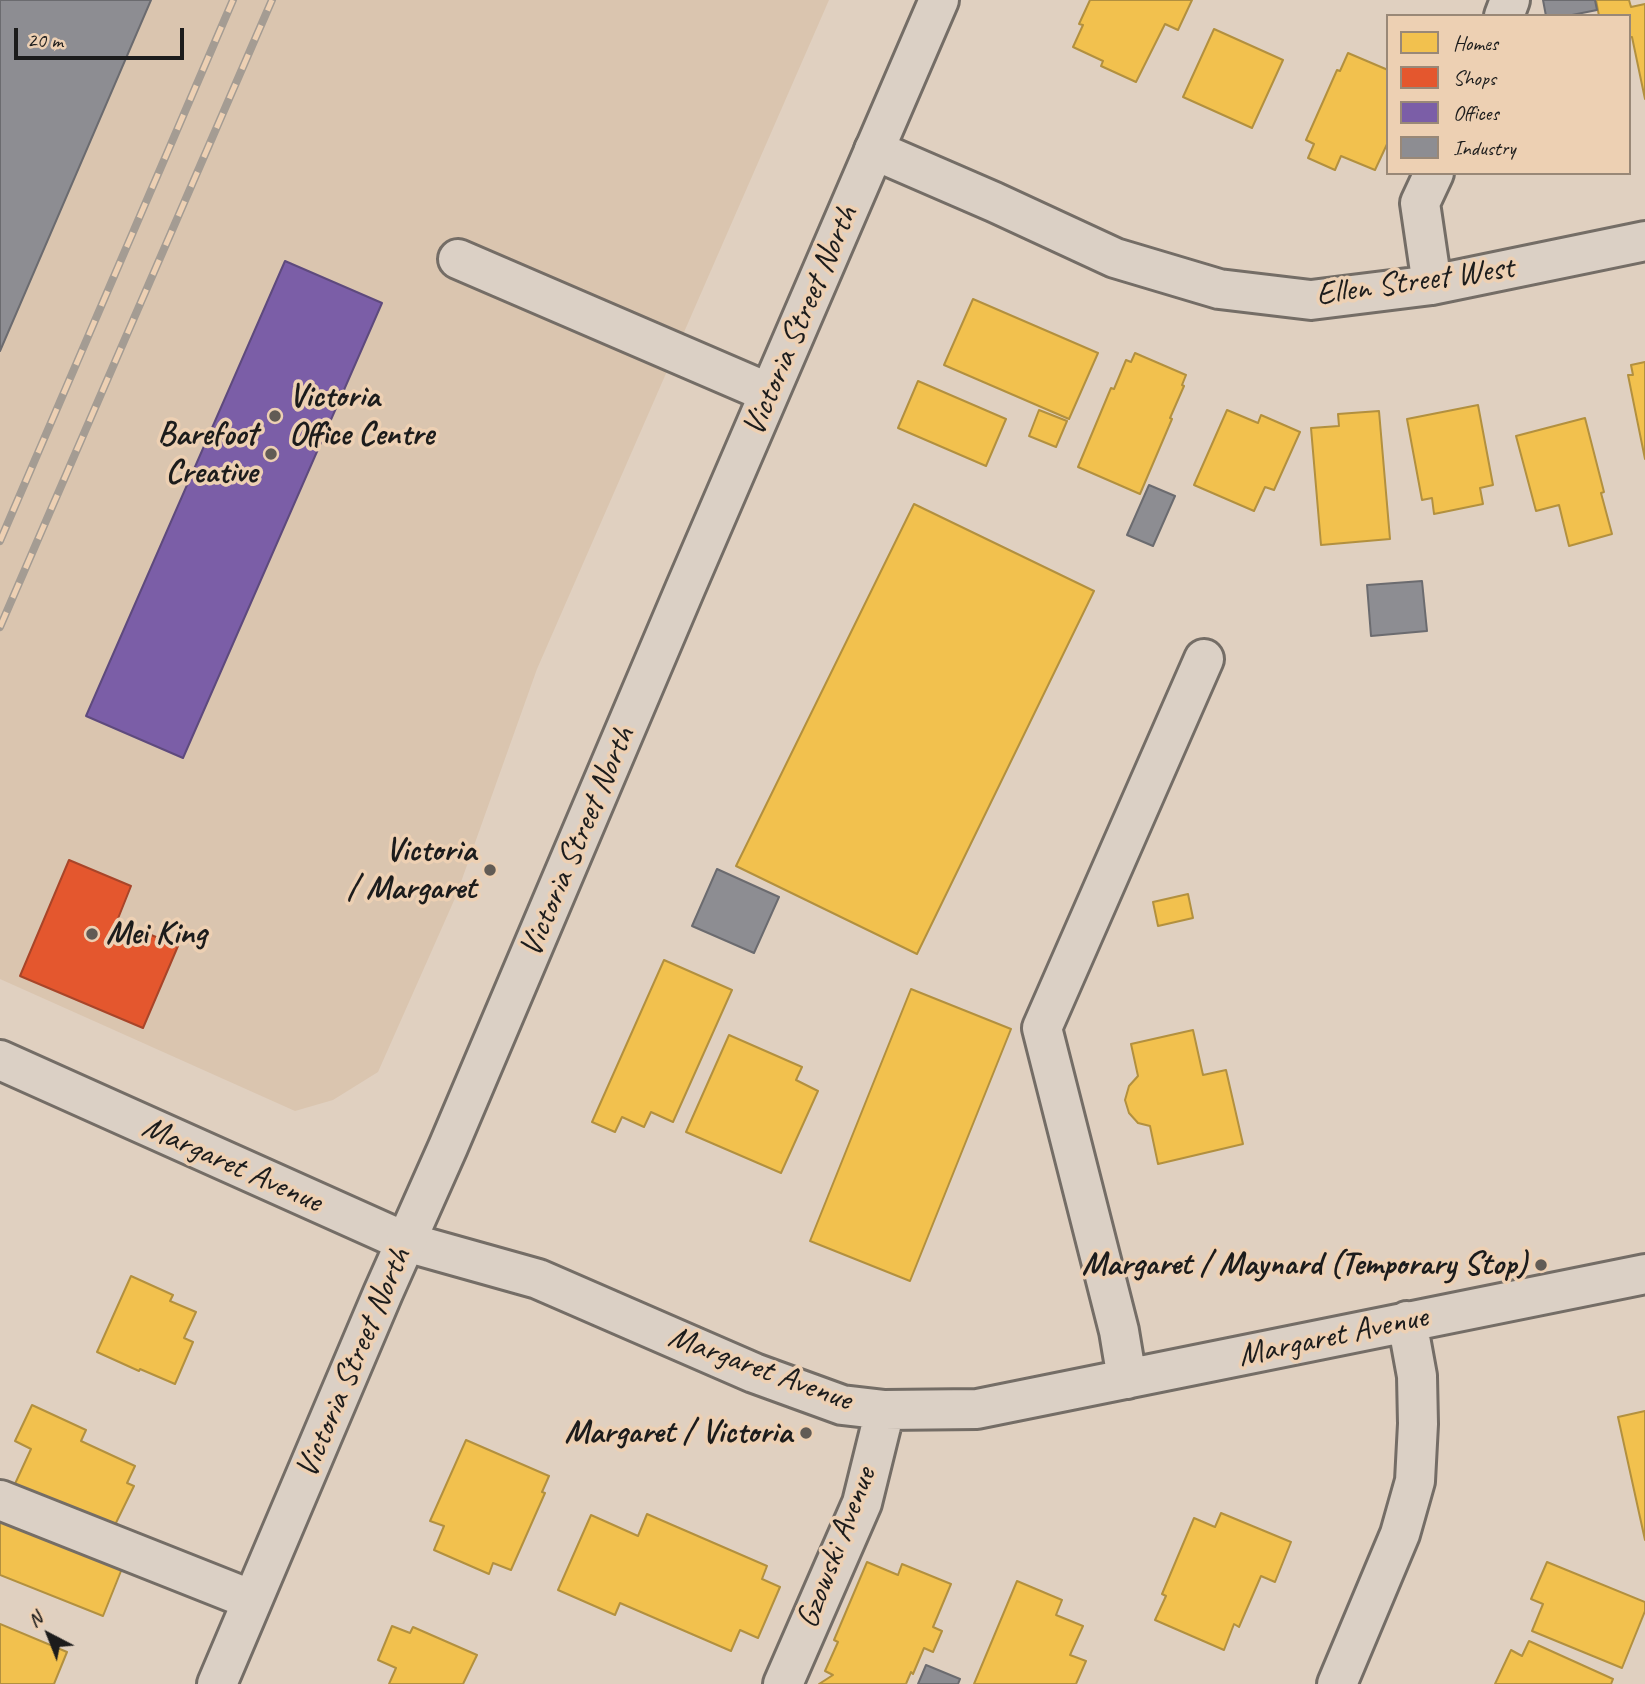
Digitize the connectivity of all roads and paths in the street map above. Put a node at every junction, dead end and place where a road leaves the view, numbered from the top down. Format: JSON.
{"nodes":[{"id":1,"x":939,"y":0,"type":"edge"},
{"id":2,"x":874,"y":150,"type":"junction"},
{"id":3,"x":1433,"y":175,"type":"edge"},
{"id":4,"x":1645,"y":241,"type":"edge"},
{"id":5,"x":458,"y":259,"type":"dead end"},
{"id":6,"x":1432,"y":285,"type":"junction"},
{"id":7,"x":769,"y":393,"type":"junction"},
{"id":8,"x":1204,"y":659,"type":"dead end"},
{"id":9,"x":0,"y":1060,"type":"edge"},
{"id":10,"x":406,"y":1242,"type":"junction"},
{"id":11,"x":1645,"y":1274,"type":"edge"},
{"id":12,"x":1407,"y":1321,"type":"junction"},
{"id":13,"x":1126,"y":1379,"type":"junction"},
{"id":14,"x":885,"y":1410,"type":"junction"},
{"id":15,"x":0,"y":1500,"type":"edge"},
{"id":16,"x":252,"y":1600,"type":"junction"},
{"id":17,"x":217,"y":1684,"type":"edge"},
{"id":18,"x":783,"y":1684,"type":"edge"},
{"id":19,"x":1337,"y":1684,"type":"edge"}],
"edges":[{"from":1,"to":2,"type":"street","name":"Victoria Street North"},
{"from":2,"to":6,"type":"street","name":"Ellen Street West"},
{"from":2,"to":7,"type":"street","name":"Victoria Street North"},
{"from":3,"to":6,"type":"street"},
{"from":4,"to":6,"type":"street","name":"Ellen Street West"},
{"from":5,"to":7,"type":"street"},
{"from":7,"to":10,"type":"street","name":"Victoria Street North"},
{"from":8,"to":13,"type":"street"},
{"from":9,"to":10,"type":"street","name":"Margaret Avenue"},
{"from":10,"to":14,"type":"street","name":"Margaret Avenue"},
{"from":10,"to":16,"type":"street","name":"Victoria Street North"},
{"from":11,"to":12,"type":"street","name":"Margaret Avenue"},
{"from":12,"to":13,"type":"street","name":"Margaret Avenue"},
{"from":12,"to":19,"type":"street"},
{"from":13,"to":14,"type":"street","name":"Margaret Avenue"},
{"from":14,"to":18,"type":"street","name":"Gzowski Avenue"},
{"from":15,"to":16,"type":"street"},
{"from":16,"to":17,"type":"street","name":"Victoria Street North"}]}
